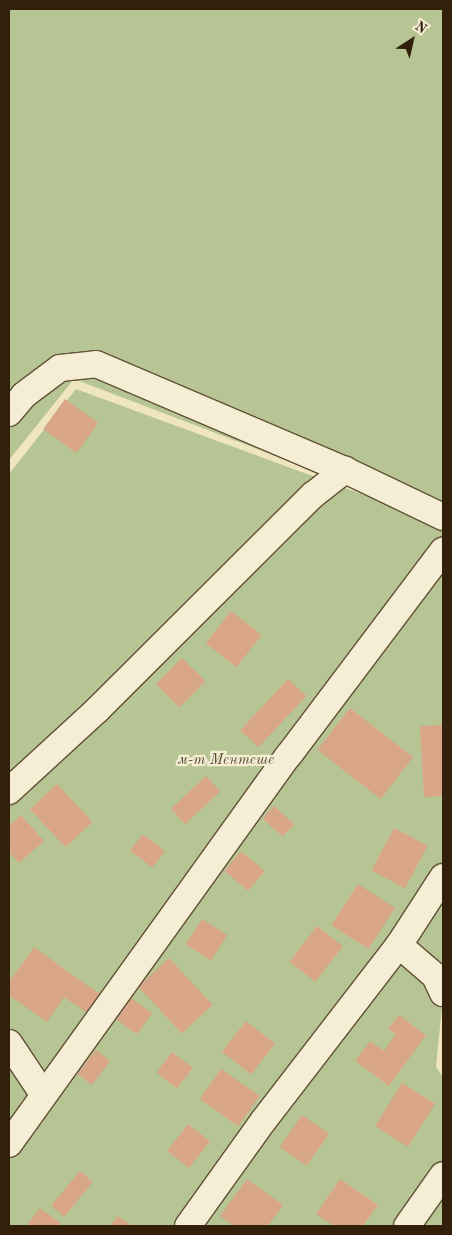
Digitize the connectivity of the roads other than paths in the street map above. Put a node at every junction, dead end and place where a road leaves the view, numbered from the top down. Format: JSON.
{"nodes":[{"id":1,"x":9,"y":413,"type":"edge"},
{"id":2,"x":345,"y":470,"type":"junction"},
{"id":3,"x":443,"y":517,"type":"edge"},
{"id":4,"x":443,"y":551,"type":"edge"},
{"id":5,"x":9,"y":791,"type":"edge"},
{"id":6,"x":443,"y":877,"type":"edge"},
{"id":7,"x":399,"y":945,"type":"junction"},
{"id":8,"x":443,"y":992,"type":"edge"},
{"id":9,"x":9,"y":1043,"type":"edge"},
{"id":10,"x":44,"y":1094,"type":"junction"},
{"id":11,"x":9,"y":1144,"type":"edge"},
{"id":12,"x":443,"y":1175,"type":"edge"},
{"id":13,"x":188,"y":1226,"type":"edge"},
{"id":14,"x":407,"y":1226,"type":"edge"}],
"edges":[{"from":1,"to":2,"type":"street"},
{"from":2,"to":3,"type":"street"},
{"from":2,"to":5,"type":"street"},
{"from":4,"to":10,"type":"street"},
{"from":6,"to":7,"type":"street"},
{"from":7,"to":8,"type":"street"},
{"from":7,"to":13,"type":"street"},
{"from":9,"to":10,"type":"street"},
{"from":10,"to":11,"type":"street"},
{"from":12,"to":14,"type":"street"}]}
